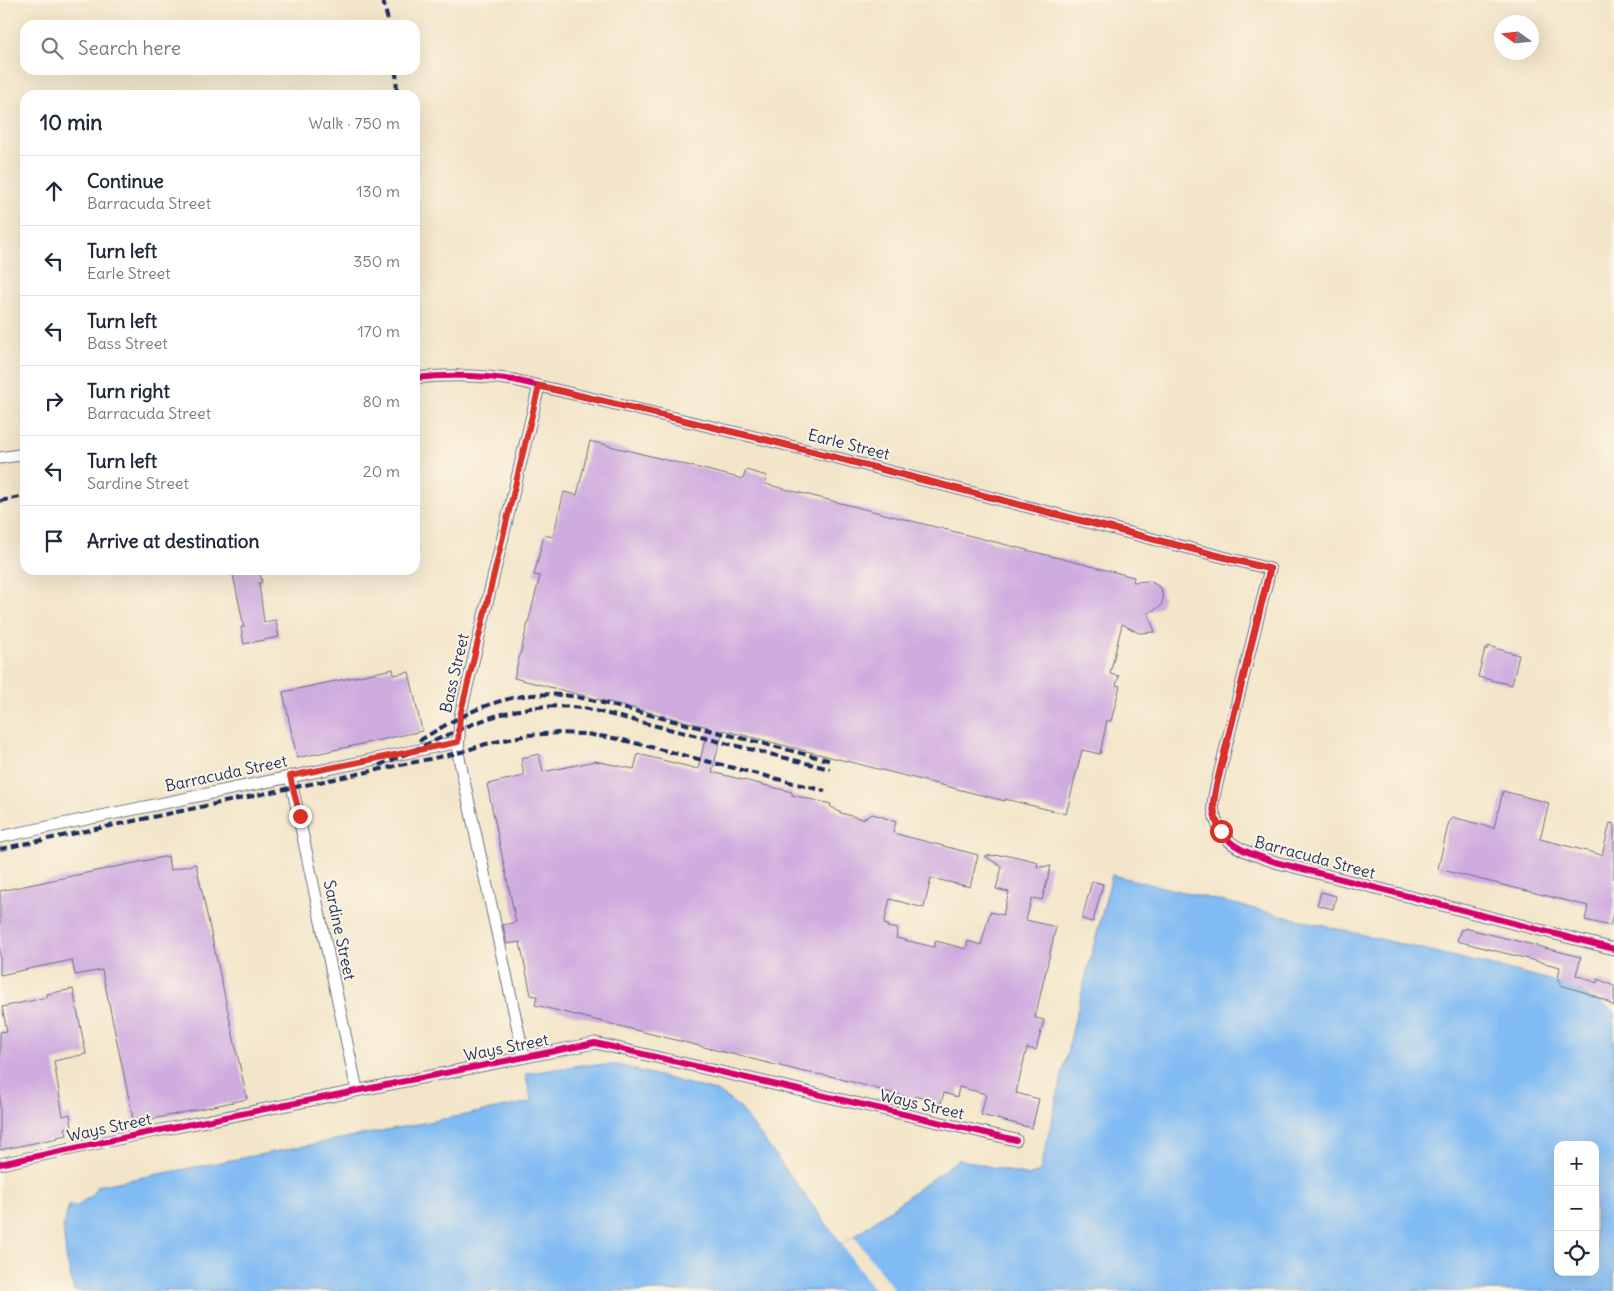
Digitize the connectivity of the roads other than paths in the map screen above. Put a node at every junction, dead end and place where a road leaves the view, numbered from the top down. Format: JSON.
{"nodes":[{"id":1,"x":420,"y":377,"type":"edge"},
{"id":2,"x":539,"y":386,"type":"junction"},
{"id":3,"x":20,"y":455,"type":"edge"},
{"id":4,"x":0,"y":458,"type":"edge"},
{"id":5,"x":1270,"y":569,"type":"joint"},
{"id":6,"x":458,"y":742,"type":"junction"},
{"id":7,"x":290,"y":776,"type":"junction"},
{"id":8,"x":0,"y":837,"type":"edge"},
{"id":9,"x":1614,"y":949,"type":"edge"},
{"id":10,"x":524,"y":1057,"type":"junction"},
{"id":11,"x":357,"y":1090,"type":"junction"},
{"id":12,"x":1016,"y":1140,"type":"dead end"},
{"id":13,"x":0,"y":1164,"type":"edge"}],
"edges":[{"from":1,"to":2,"type":"street","name":"Earle Street"},
{"from":2,"to":5,"type":"street","name":"Earle Street"},
{"from":2,"to":6,"type":"street","name":"Bass Street"},
{"from":3,"to":4,"type":"street"},
{"from":5,"to":9,"type":"street","name":"Barracuda Street"},
{"from":6,"to":7,"type":"street","name":"Barracuda Street"},
{"from":6,"to":10,"type":"street","name":"Bass Street"},
{"from":7,"to":8,"type":"street","name":"Barracuda Street"},
{"from":7,"to":11,"type":"street","name":"Sardine Street"},
{"from":10,"to":11,"type":"street","name":"Ways Street"},
{"from":10,"to":12,"type":"street","name":"Ways Street"},
{"from":11,"to":13,"type":"street","name":"Ways Street"}]}
